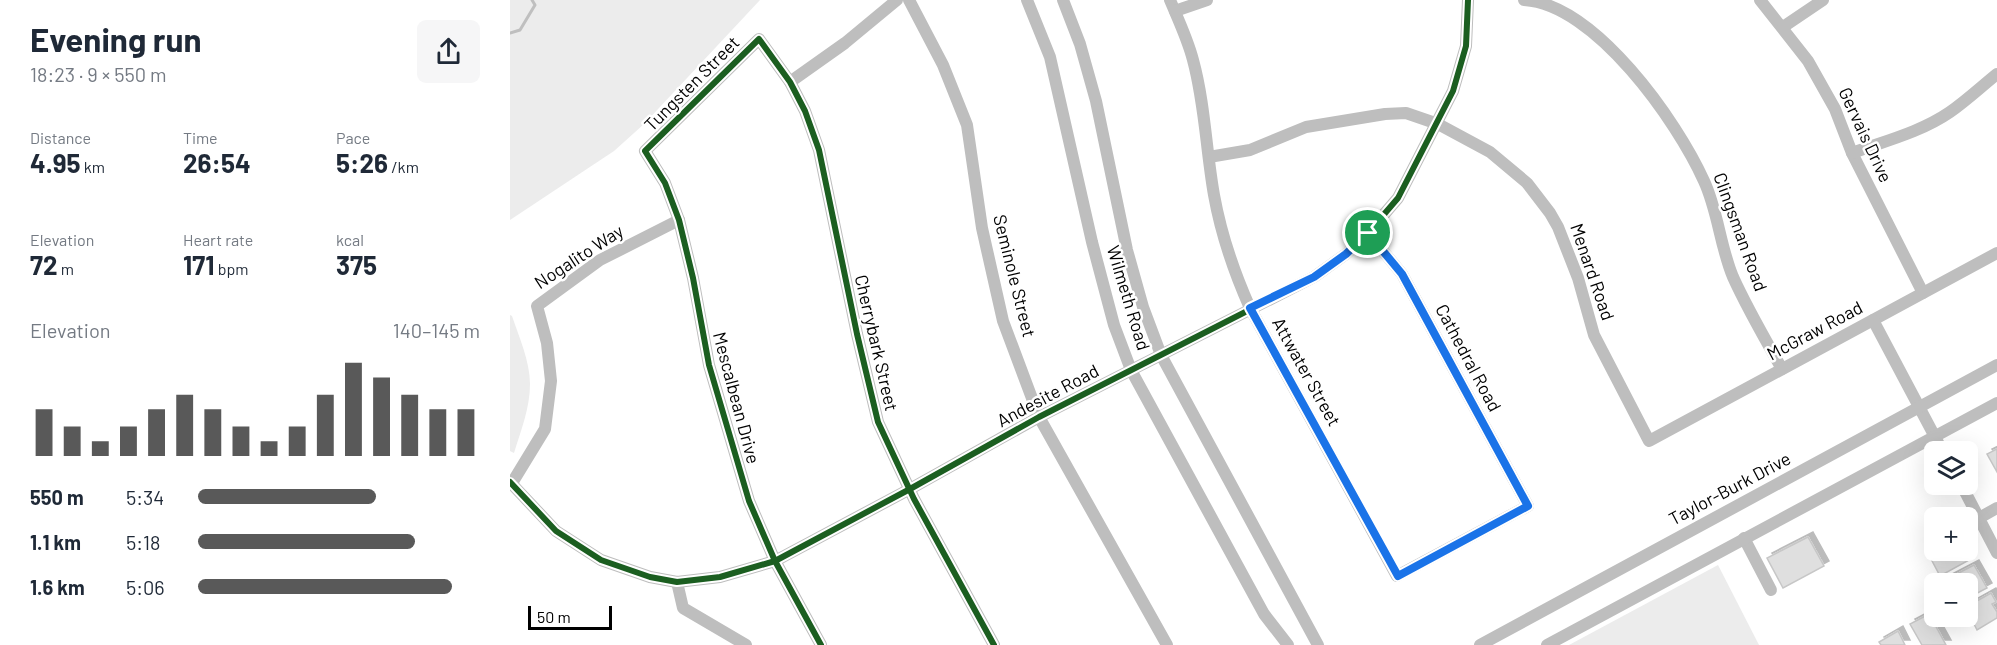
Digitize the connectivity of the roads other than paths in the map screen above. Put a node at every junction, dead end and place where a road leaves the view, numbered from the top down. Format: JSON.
{"nodes":[{"id":1,"x":897,"y":0,"type":"edge"},
{"id":2,"x":909,"y":0,"type":"edge"},
{"id":3,"x":1027,"y":0,"type":"edge"},
{"id":4,"x":1063,"y":0,"type":"edge"},
{"id":5,"x":1208,"y":0,"type":"edge"},
{"id":6,"x":1468,"y":0,"type":"edge"},
{"id":7,"x":1524,"y":0,"type":"edge"},
{"id":8,"x":1760,"y":0,"type":"edge"},
{"id":9,"x":1823,"y":0,"type":"edge"},
{"id":10,"x":1172,"y":5,"type":"edge"},
{"id":11,"x":1783,"y":27,"type":"junction"},
{"id":12,"x":759,"y":39,"type":"joint"},
{"id":13,"x":1997,"y":74,"type":"edge"},
{"id":14,"x":790,"y":82,"type":"junction"},
{"id":15,"x":1438,"y":124,"type":"junction"},
{"id":16,"x":645,"y":151,"type":"joint"},
{"id":17,"x":1852,"y":153,"type":"junction"},
{"id":18,"x":1209,"y":157,"type":"junction"},
{"id":19,"x":680,"y":220,"type":"junction"},
{"id":20,"x":1368,"y":233,"type":"junction"},
{"id":21,"x":1997,"y":253,"type":"edge"},
{"id":22,"x":1923,"y":293,"type":"junction"},
{"id":23,"x":1250,"y":308,"type":"junction"},
{"id":24,"x":1873,"y":320,"type":"junction"},
{"id":25,"x":1161,"y":355,"type":"junction"},
{"id":26,"x":1997,"y":365,"type":"edge"},
{"id":27,"x":1782,"y":369,"type":"junction"},
{"id":28,"x":1131,"y":370,"type":"junction"},
{"id":29,"x":1997,"y":403,"type":"edge"},
{"id":30,"x":1920,"y":407,"type":"junction"},
{"id":31,"x":1039,"y":417,"type":"junction"},
{"id":32,"x":1935,"y":436,"type":"junction"},
{"id":33,"x":1649,"y":441,"type":"joint"},
{"id":34,"x":1938,"y":441,"type":"edge"},
{"id":35,"x":511,"y":483,"type":"edge"},
{"id":36,"x":910,"y":489,"type":"junction"},
{"id":37,"x":1967,"y":495,"type":"edge"},
{"id":38,"x":1997,"y":508,"type":"edge"},
{"id":39,"x":1979,"y":518,"type":"junction"},
{"id":40,"x":1744,"y":538,"type":"junction"},
{"id":41,"x":1997,"y":553,"type":"edge"},
{"id":42,"x":775,"y":561,"type":"junction"},
{"id":43,"x":1398,"y":576,"type":"joint"},
{"id":44,"x":677,"y":582,"type":"junction"},
{"id":45,"x":1771,"y":590,"type":"dead end"},
{"id":46,"x":747,"y":645,"type":"edge"},
{"id":47,"x":821,"y":645,"type":"edge"},
{"id":48,"x":994,"y":645,"type":"edge"},
{"id":49,"x":1167,"y":645,"type":"edge"},
{"id":50,"x":1288,"y":645,"type":"edge"},
{"id":51,"x":1318,"y":645,"type":"edge"},
{"id":52,"x":1480,"y":645,"type":"edge"},
{"id":53,"x":1546,"y":645,"type":"edge"}],
"edges":[{"from":1,"to":14,"type":"street"},
{"from":2,"to":31,"type":"street","name":"Seminole Street"},
{"from":3,"to":28,"type":"street","name":"Wilmeth Road"},
{"from":4,"to":25,"type":"street","name":"Wilmeth Road"},
{"from":5,"to":10,"type":"street"},
{"from":6,"to":15,"type":"street","name":"Andesite Road"},
{"from":7,"to":27,"type":"street","name":"Clingsman Road"},
{"from":8,"to":11,"type":"street","name":"Gervais Drive"},
{"from":9,"to":11,"type":"street"},
{"from":10,"to":18,"type":"street","name":"Attwater Street"},
{"from":11,"to":17,"type":"street","name":"Gervais Drive"},
{"from":12,"to":14,"type":"street","name":"Cherrybark Street"},
{"from":12,"to":16,"type":"street","name":"Tungsten Street"},
{"from":13,"to":17,"type":"street"},
{"from":14,"to":36,"type":"street","name":"Cherrybark Street"},
{"from":15,"to":18,"type":"street","name":"Menard Road"},
{"from":15,"to":20,"type":"street","name":"Andesite Road"},
{"from":15,"to":33,"type":"street","name":"Menard Road"},
{"from":16,"to":19,"type":"street","name":"Mescalbean Drive"},
{"from":17,"to":22,"type":"street","name":"Gervais Drive"},
{"from":18,"to":23,"type":"street","name":"Attwater Street"},
{"from":19,"to":35,"type":"street","name":"Nogalito Way"},
{"from":19,"to":42,"type":"street","name":"Mescalbean Drive"},
{"from":20,"to":23,"type":"street","name":"Andesite Road"},
{"from":20,"to":43,"type":"street","name":"Cathedral Road"},
{"from":21,"to":22,"type":"street","name":"McGraw Road"},
{"from":22,"to":24,"type":"street","name":"McGraw Road"},
{"from":23,"to":25,"type":"street","name":"Andesite Road"},
{"from":23,"to":43,"type":"street","name":"Attwater Street"},
{"from":24,"to":27,"type":"street","name":"McGraw Road"},
{"from":24,"to":30,"type":"street"},
{"from":25,"to":28,"type":"street","name":"Andesite Road"},
{"from":25,"to":51,"type":"street","name":"Wilmeth Road"},
{"from":26,"to":30,"type":"street","name":"Taylor-Burk Drive"},
{"from":27,"to":33,"type":"street","name":"McGraw Road"},
{"from":28,"to":31,"type":"street","name":"Andesite Road"},
{"from":28,"to":50,"type":"street","name":"Wilmeth Road"},
{"from":29,"to":32,"type":"street"},
{"from":30,"to":32,"type":"street"},
{"from":30,"to":52,"type":"street","name":"Taylor-Burk Drive"},
{"from":31,"to":36,"type":"street","name":"Andesite Road"},
{"from":31,"to":49,"type":"street","name":"Seminole Street"},
{"from":32,"to":34,"type":"street"},
{"from":32,"to":40,"type":"street"},
{"from":35,"to":44,"type":"street","name":"Andesite Road"},
{"from":36,"to":42,"type":"street","name":"Andesite Road"},
{"from":36,"to":48,"type":"street","name":"Cherrybark Street"},
{"from":37,"to":39,"type":"street"},
{"from":38,"to":39,"type":"street"},
{"from":39,"to":41,"type":"street"},
{"from":40,"to":45,"type":"street"},
{"from":40,"to":53,"type":"street"},
{"from":42,"to":44,"type":"street","name":"Andesite Road"},
{"from":42,"to":47,"type":"street","name":"Mescalbean Drive"},
{"from":44,"to":46,"type":"street"}]}
